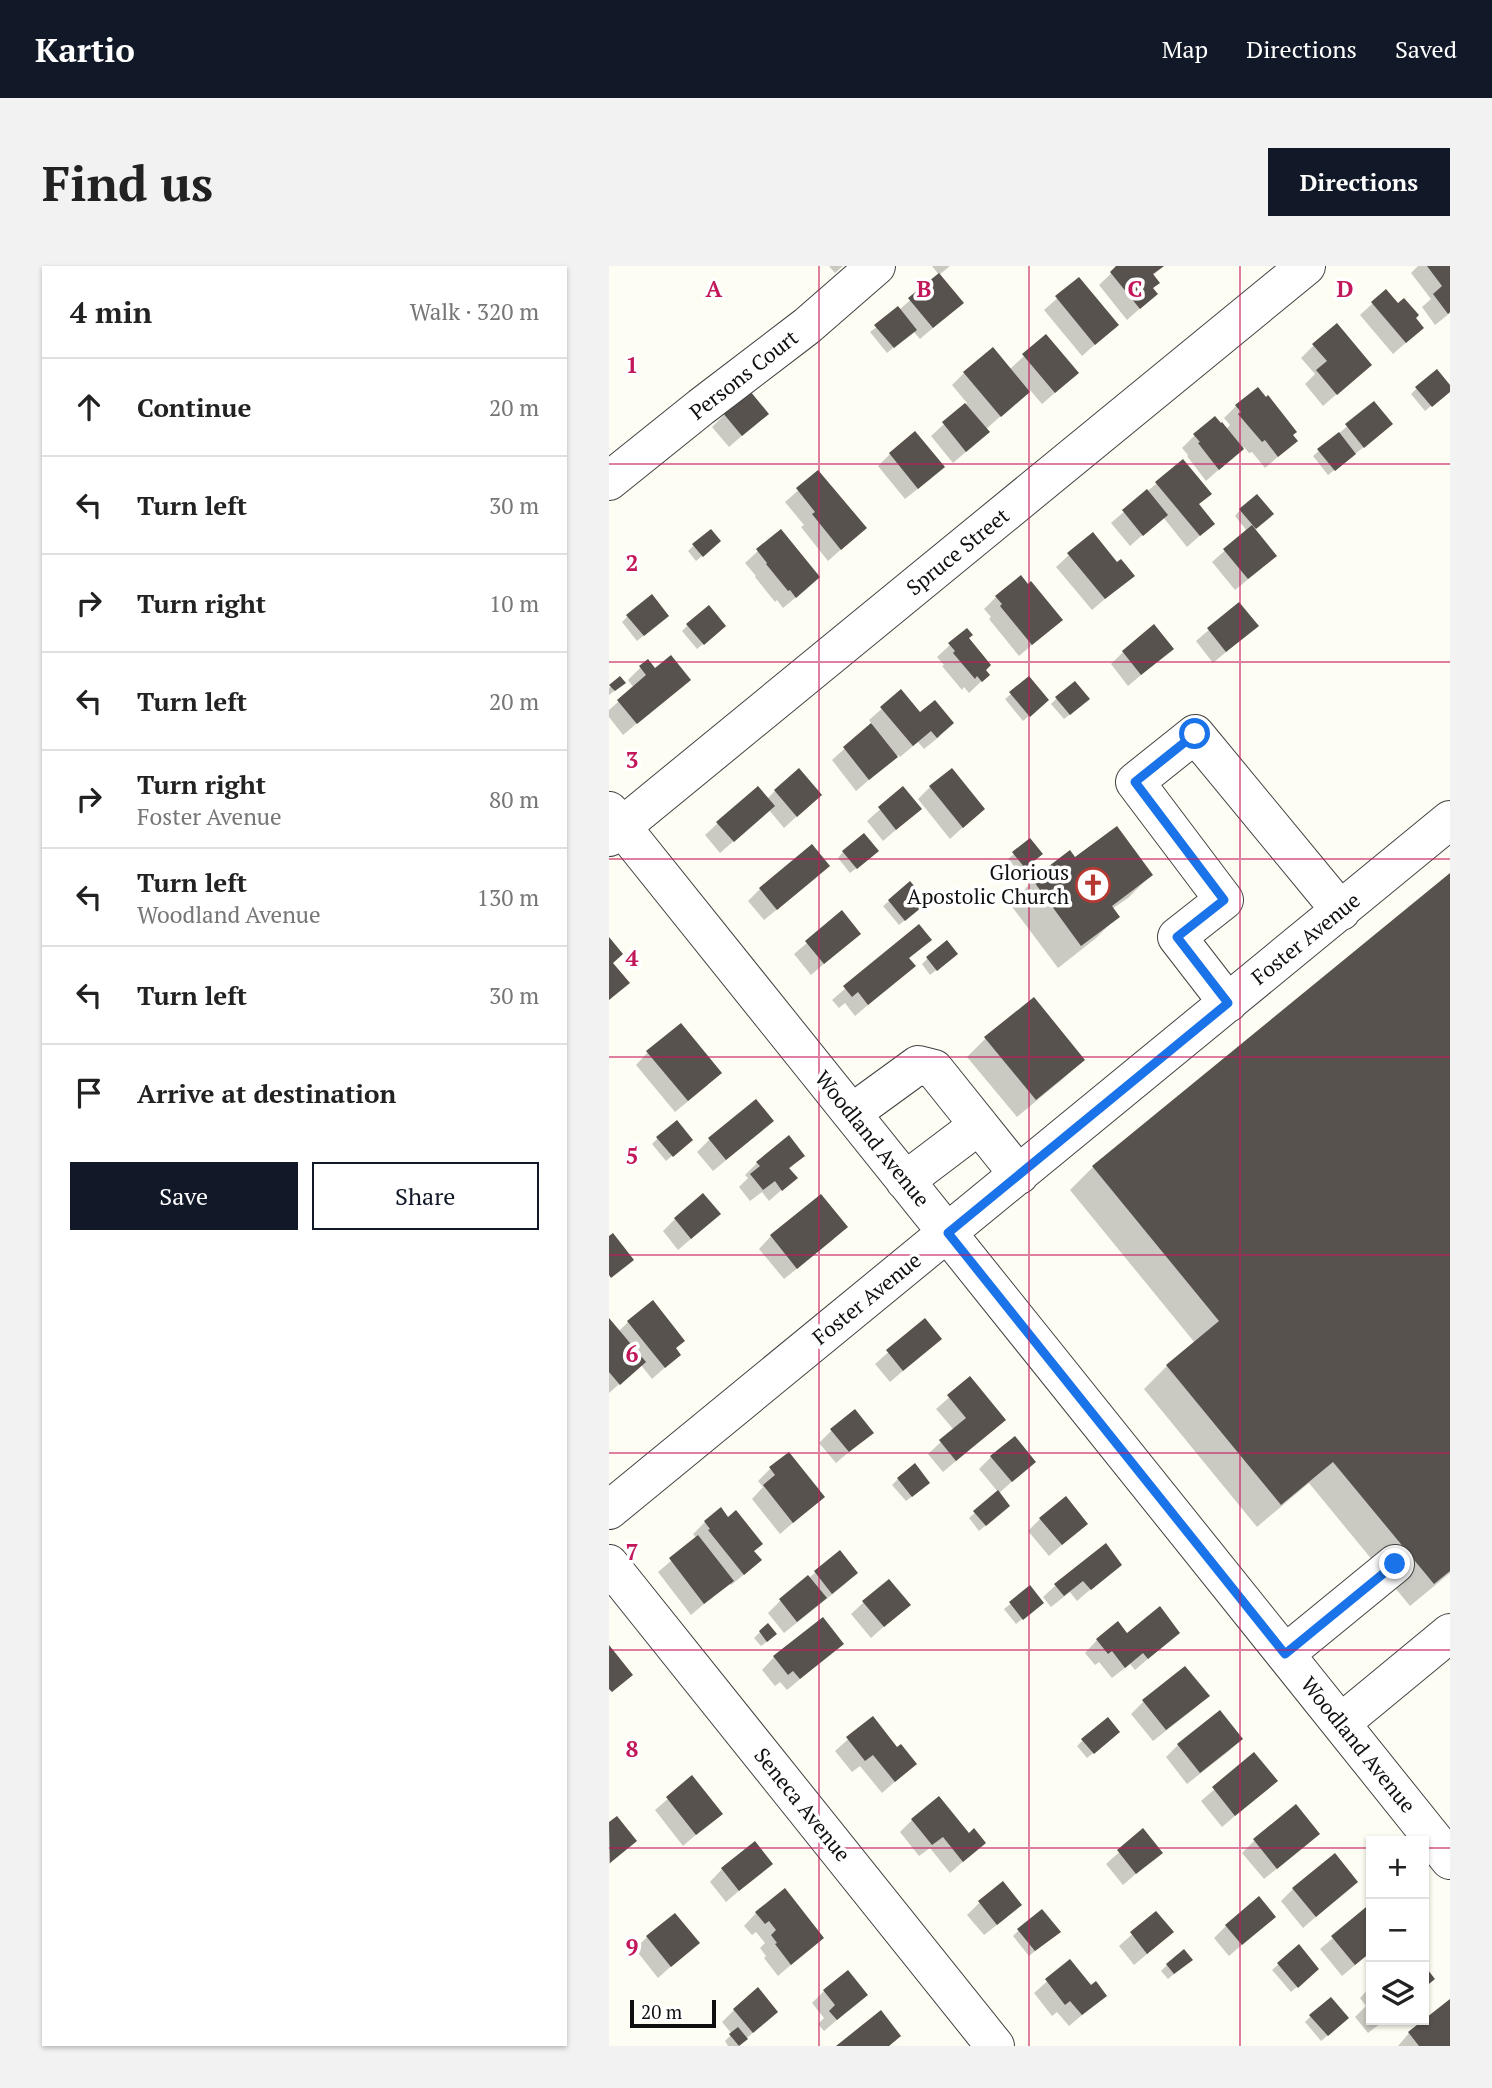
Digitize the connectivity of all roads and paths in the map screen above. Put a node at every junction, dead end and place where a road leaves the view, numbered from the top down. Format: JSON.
{"nodes":[{"id":1,"x":876,"y":266,"type":"edge"},
{"id":2,"x":1307,"y":266,"type":"edge"},
{"id":3,"x":609,"y":481,"type":"edge"},
{"id":4,"x":1450,"y":821,"type":"edge"},
{"id":5,"x":613,"y":825,"type":"edge"},
{"id":6,"x":1341,"y":911,"type":"junction"},
{"id":7,"x":1228,"y":1003,"type":"junction"},
{"id":8,"x":852,"y":1113,"type":"junction"},
{"id":9,"x":979,"y":1125,"type":"junction"},
{"id":10,"x":1019,"y":1175,"type":"junction"},
{"id":11,"x":905,"y":1181,"type":"junction"},
{"id":12,"x":948,"y":1233,"type":"junction"},
{"id":13,"x":609,"y":1510,"type":"edge"},
{"id":14,"x":609,"y":1564,"type":"edge"},
{"id":15,"x":1395,"y":1564,"type":"dead end"},
{"id":16,"x":1450,"y":1633,"type":"edge"},
{"id":17,"x":1285,"y":1654,"type":"junction"},
{"id":18,"x":1341,"y":1723,"type":"junction"},
{"id":19,"x":1450,"y":1860,"type":"edge"},
{"id":20,"x":995,"y":2046,"type":"edge"}],
"edges":[{"from":1,"to":3,"type":"street","name":"Persons Court"},
{"from":2,"to":5,"type":"street","name":"Spruce Street"},
{"from":4,"to":6,"type":"street","name":"Foster Avenue"},
{"from":5,"to":8,"type":"street","name":"Woodland Avenue"},
{"from":6,"to":7,"type":"street","name":"Foster Avenue"},
{"from":6,"to":7,"type":"street"},
{"from":7,"to":10,"type":"street","name":"Foster Avenue"},
{"from":8,"to":9,"type":"street"},
{"from":8,"to":11,"type":"street","name":"Woodland Avenue"},
{"from":9,"to":10,"type":"street"},
{"from":9,"to":11,"type":"street"},
{"from":10,"to":12,"type":"street","name":"Foster Avenue"},
{"from":11,"to":12,"type":"street","name":"Woodland Avenue"},
{"from":12,"to":13,"type":"street","name":"Foster Avenue"},
{"from":12,"to":17,"type":"street","name":"Woodland Avenue"},
{"from":14,"to":20,"type":"street","name":"Seneca Avenue"},
{"from":15,"to":17,"type":"street"},
{"from":16,"to":18,"type":"street"},
{"from":17,"to":18,"type":"street","name":"Woodland Avenue"},
{"from":18,"to":19,"type":"street","name":"Woodland Avenue"}]}
